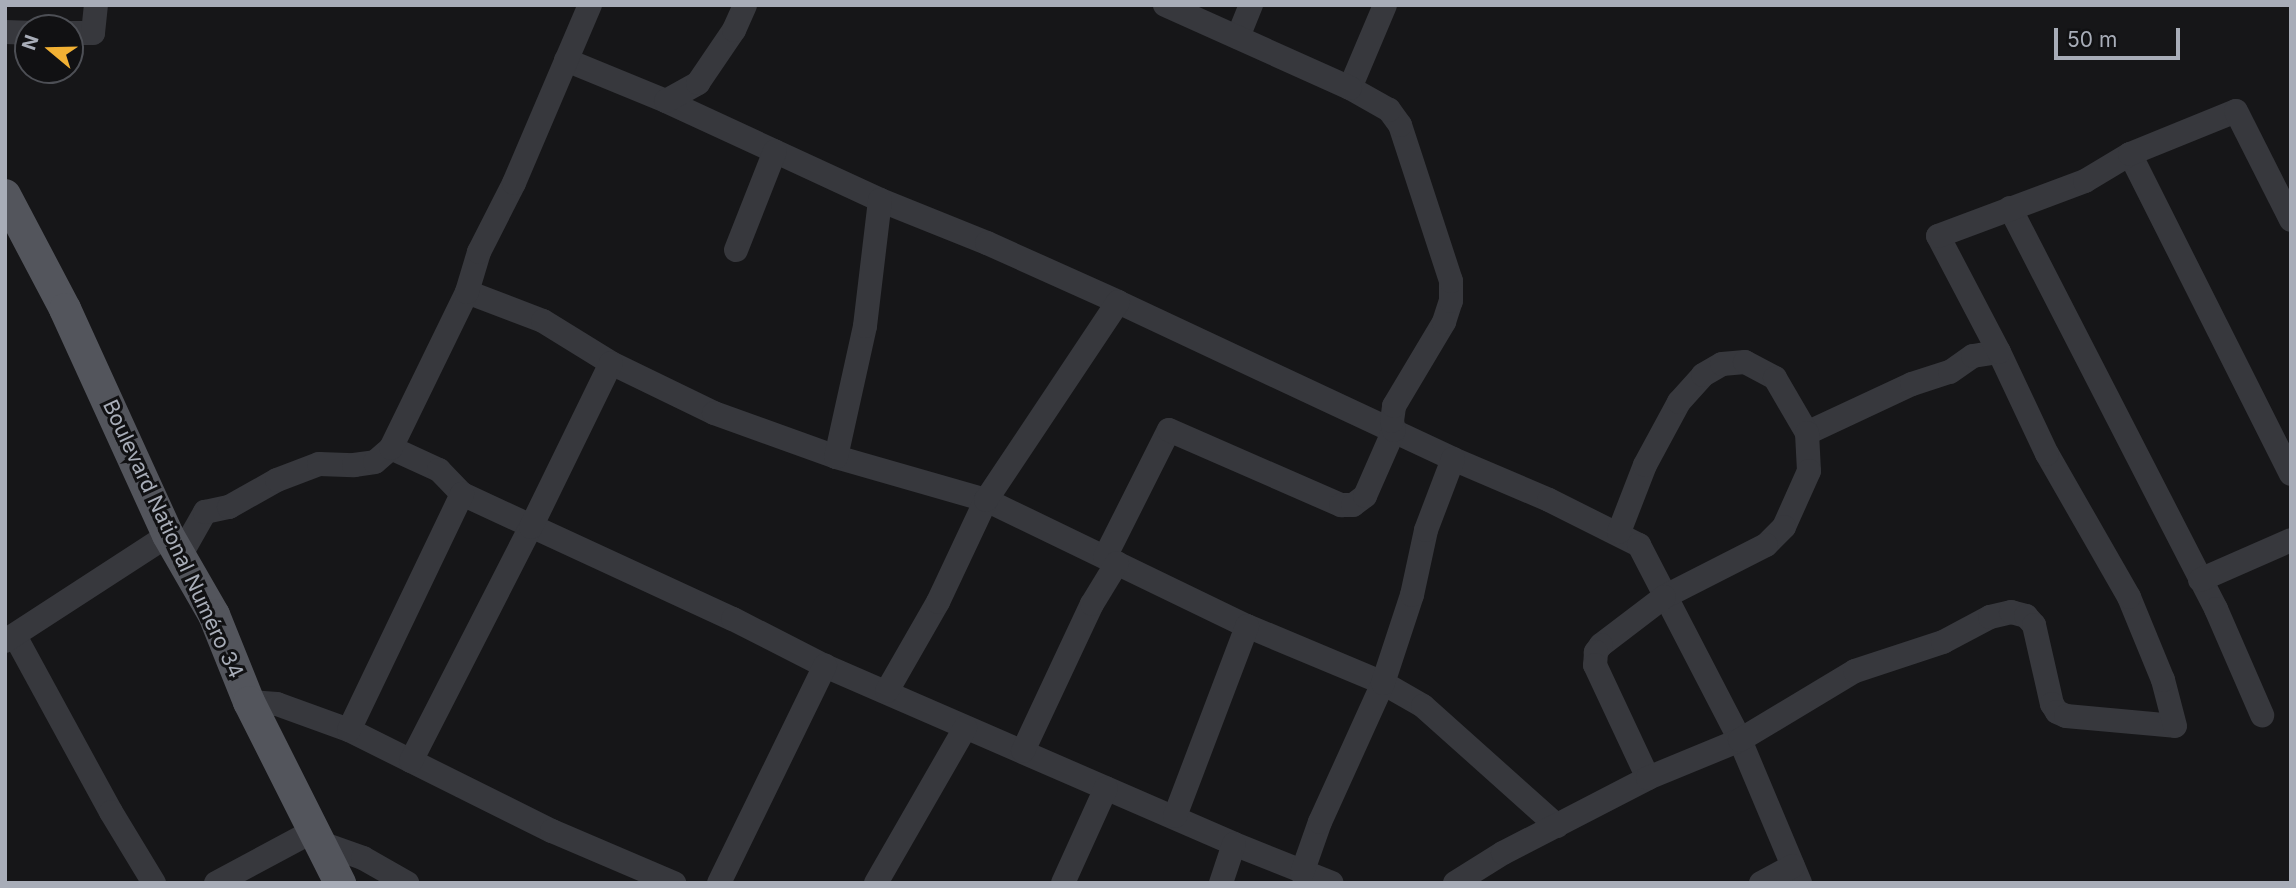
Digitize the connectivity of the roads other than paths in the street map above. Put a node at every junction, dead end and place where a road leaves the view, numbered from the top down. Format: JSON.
{"nodes":[{"id":1,"x":96,"y":5,"type":"edge"},
{"id":2,"x":590,"y":5,"type":"edge"},
{"id":3,"x":746,"y":5,"type":"edge"},
{"id":4,"x":1165,"y":5,"type":"edge"},
{"id":5,"x":1251,"y":5,"type":"edge"},
{"id":6,"x":1385,"y":5,"type":"edge"},
{"id":7,"x":84,"y":33,"type":"edge"},
{"id":8,"x":1238,"y":37,"type":"junction"},
{"id":9,"x":566,"y":60,"type":"junction"},
{"id":10,"x":1350,"y":88,"type":"junction"},
{"id":11,"x":666,"y":101,"type":"junction"},
{"id":12,"x":775,"y":151,"type":"junction"},
{"id":13,"x":2130,"y":154,"type":"junction"},
{"id":14,"x":5,"y":195,"type":"edge"},
{"id":15,"x":880,"y":200,"type":"junction"},
{"id":16,"x":2010,"y":208,"type":"junction"},
{"id":17,"x":2291,"y":220,"type":"edge"},
{"id":18,"x":736,"y":250,"type":"dead end"},
{"id":19,"x":467,"y":292,"type":"junction"},
{"id":20,"x":1118,"y":302,"type":"junction"},
{"id":21,"x":1999,"y":352,"type":"junction"},
{"id":22,"x":611,"y":363,"type":"junction"},
{"id":23,"x":1394,"y":430,"type":"junction"},
{"id":24,"x":1807,"y":433,"type":"junction"},
{"id":25,"x":391,"y":448,"type":"junction"},
{"id":26,"x":836,"y":457,"type":"junction"},
{"id":27,"x":1453,"y":459,"type":"junction"},
{"id":28,"x":2291,"y":474,"type":"edge"},
{"id":29,"x":462,"y":494,"type":"junction"},
{"id":30,"x":986,"y":500,"type":"junction"},
{"id":31,"x":531,"y":527,"type":"junction"},
{"id":32,"x":1619,"y":532,"type":"junction"},
{"id":33,"x":2291,"y":540,"type":"edge"},
{"id":34,"x":174,"y":545,"type":"junction"},
{"id":35,"x":1111,"y":560,"type":"junction"},
{"id":36,"x":2200,"y":580,"type":"junction"},
{"id":37,"x":1664,"y":597,"type":"junction"},
{"id":38,"x":1247,"y":626,"type":"junction"},
{"id":39,"x":10,"y":639,"type":"edge"},
{"id":40,"x":825,"y":666,"type":"junction"},
{"id":41,"x":1382,"y":683,"type":"junction"},
{"id":42,"x":887,"y":691,"type":"junction"},
{"id":43,"x":249,"y":702,"type":"junction"},
{"id":44,"x":2262,"y":715,"type":"dead end"},
{"id":45,"x":965,"y":728,"type":"junction"},
{"id":46,"x":349,"y":730,"type":"junction"},
{"id":47,"x":1740,"y":740,"type":"junction"},
{"id":48,"x":1023,"y":751,"type":"junction"},
{"id":49,"x":411,"y":761,"type":"junction"},
{"id":50,"x":1648,"y":778,"type":"junction"},
{"id":51,"x":1106,"y":788,"type":"junction"},
{"id":52,"x":1175,"y":816,"type":"junction"},
{"id":53,"x":1556,"y":826,"type":"junction"},
{"id":54,"x":318,"y":837,"type":"junction"},
{"id":55,"x":1234,"y":844,"type":"junction"},
{"id":56,"x":1302,"y":873,"type":"junction"},
{"id":57,"x":1797,"y":874,"type":"edge"},
{"id":58,"x":154,"y":883,"type":"edge"},
{"id":59,"x":216,"y":883,"type":"edge"},
{"id":60,"x":340,"y":883,"type":"edge"},
{"id":61,"x":407,"y":883,"type":"edge"},
{"id":62,"x":674,"y":883,"type":"edge"},
{"id":63,"x":719,"y":883,"type":"edge"},
{"id":64,"x":876,"y":883,"type":"edge"},
{"id":65,"x":1063,"y":883,"type":"edge"},
{"id":66,"x":1221,"y":883,"type":"edge"},
{"id":67,"x":1332,"y":883,"type":"edge"},
{"id":68,"x":1455,"y":883,"type":"edge"},
{"id":69,"x":1761,"y":883,"type":"edge"}],
"edges":[{"from":1,"to":7,"type":"street"},
{"from":2,"to":9,"type":"street"},
{"from":3,"to":11,"type":"street"},
{"from":4,"to":8,"type":"street"},
{"from":5,"to":8,"type":"street"},
{"from":6,"to":10,"type":"street"},
{"from":8,"to":10,"type":"street"},
{"from":9,"to":11,"type":"street"},
{"from":9,"to":19,"type":"street"},
{"from":10,"to":23,"type":"street"},
{"from":11,"to":12,"type":"street"},
{"from":12,"to":15,"type":"street"},
{"from":12,"to":18,"type":"street"},
{"from":13,"to":16,"type":"street"},
{"from":13,"to":17,"type":"street"},
{"from":13,"to":28,"type":"street"},
{"from":14,"to":34,"type":"main road","name":"Boulevard National Numéro 34"},
{"from":15,"to":20,"type":"street"},
{"from":15,"to":26,"type":"street"},
{"from":16,"to":21,"type":"street"},
{"from":16,"to":36,"type":"street"},
{"from":19,"to":22,"type":"street"},
{"from":19,"to":25,"type":"street"},
{"from":20,"to":23,"type":"street"},
{"from":20,"to":30,"type":"street"},
{"from":21,"to":24,"type":"street"},
{"from":21,"to":47,"type":"street"},
{"from":22,"to":26,"type":"street"},
{"from":22,"to":31,"type":"street"},
{"from":23,"to":27,"type":"street"},
{"from":23,"to":35,"type":"street"},
{"from":24,"to":32,"type":"street"},
{"from":24,"to":37,"type":"street"},
{"from":25,"to":29,"type":"street"},
{"from":25,"to":34,"type":"street"},
{"from":26,"to":30,"type":"street"},
{"from":27,"to":32,"type":"street"},
{"from":27,"to":41,"type":"street"},
{"from":29,"to":31,"type":"street"},
{"from":29,"to":46,"type":"street"},
{"from":30,"to":35,"type":"street"},
{"from":30,"to":42,"type":"street"},
{"from":31,"to":40,"type":"street"},
{"from":31,"to":49,"type":"street"},
{"from":32,"to":37,"type":"street"},
{"from":33,"to":36,"type":"street"},
{"from":34,"to":39,"type":"street"},
{"from":34,"to":43,"type":"main road","name":"Boulevard National Numéro 34"},
{"from":35,"to":38,"type":"street"},
{"from":35,"to":48,"type":"street"},
{"from":36,"to":44,"type":"street"},
{"from":37,"to":47,"type":"street"},
{"from":37,"to":50,"type":"street"},
{"from":38,"to":41,"type":"street"},
{"from":38,"to":52,"type":"street"},
{"from":39,"to":58,"type":"street"},
{"from":40,"to":42,"type":"street"},
{"from":40,"to":63,"type":"street"},
{"from":41,"to":53,"type":"street"},
{"from":41,"to":56,"type":"street"},
{"from":42,"to":45,"type":"street"},
{"from":43,"to":46,"type":"street"},
{"from":43,"to":54,"type":"main road","name":"Boulevard National Numéro 34"},
{"from":45,"to":48,"type":"street"},
{"from":45,"to":64,"type":"street"},
{"from":46,"to":49,"type":"street"},
{"from":47,"to":50,"type":"street"},
{"from":47,"to":57,"type":"street"},
{"from":48,"to":51,"type":"street"},
{"from":49,"to":62,"type":"street"},
{"from":50,"to":53,"type":"street"},
{"from":51,"to":52,"type":"street"},
{"from":51,"to":65,"type":"street"},
{"from":52,"to":55,"type":"street"},
{"from":53,"to":68,"type":"street"},
{"from":54,"to":59,"type":"street"},
{"from":54,"to":60,"type":"main road","name":"Boulevard National Numéro 34"},
{"from":54,"to":61,"type":"street"},
{"from":55,"to":56,"type":"street"},
{"from":55,"to":66,"type":"street"},
{"from":56,"to":67,"type":"street"},
{"from":57,"to":69,"type":"street"}]}
